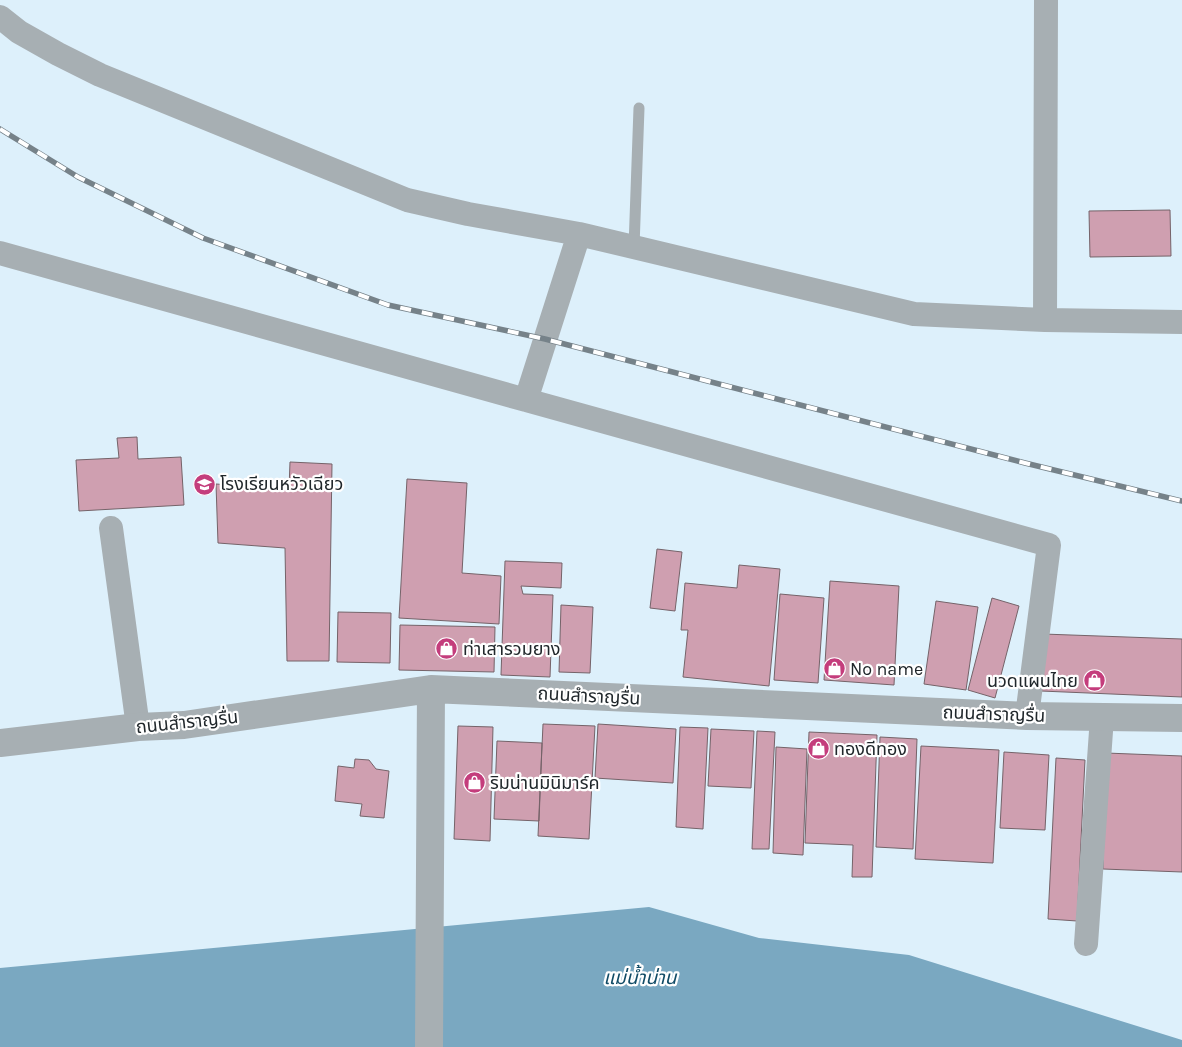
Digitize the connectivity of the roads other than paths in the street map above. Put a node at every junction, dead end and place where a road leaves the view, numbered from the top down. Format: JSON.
{"nodes":[{"id":1,"x":1046,"y":0,"type":"edge"},
{"id":2,"x":0,"y":17,"type":"edge"},
{"id":3,"x":639,"y":108,"type":"dead end"},
{"id":4,"x":579,"y":234,"type":"junction"},
{"id":5,"x":634,"y":247,"type":"junction"},
{"id":6,"x":0,"y":253,"type":"edge"},
{"id":7,"x":1045,"y":320,"type":"junction"},
{"id":8,"x":1182,"y":322,"type":"edge"},
{"id":9,"x":526,"y":400,"type":"junction"},
{"id":10,"x":111,"y":528,"type":"dead end"},
{"id":11,"x":431,"y":689,"type":"junction"},
{"id":12,"x":1027,"y":716,"type":"junction"},
{"id":13,"x":1102,"y":717,"type":"junction"},
{"id":14,"x":1182,"y":718,"type":"edge"},
{"id":15,"x":138,"y":727,"type":"junction"},
{"id":16,"x":0,"y":742,"type":"edge"},
{"id":17,"x":1086,"y":944,"type":"dead end"},
{"id":18,"x":429,"y":1047,"type":"edge"}],
"edges":[{"from":1,"to":7,"type":"street"},
{"from":2,"to":4,"type":"street"},
{"from":3,"to":5,"type":"lane"},
{"from":4,"to":5,"type":"street"},
{"from":4,"to":9,"type":"street"},
{"from":5,"to":7,"type":"street"},
{"from":6,"to":9,"type":"street"},
{"from":7,"to":8,"type":"street"},
{"from":9,"to":12,"type":"street"},
{"from":10,"to":15,"type":"street"},
{"from":11,"to":12,"type":"street","name":"ถนนสำราญรื่น"},
{"from":11,"to":15,"type":"street","name":"ถนนสำราญรื่น"},
{"from":11,"to":18,"type":"street"},
{"from":12,"to":13,"type":"street","name":"ถนนสำราญรื่น"},
{"from":13,"to":14,"type":"street","name":"ถนนสำราญรื่น"},
{"from":13,"to":17,"type":"street"},
{"from":15,"to":16,"type":"street","name":"ถนนสำราญรื่น"}]}
